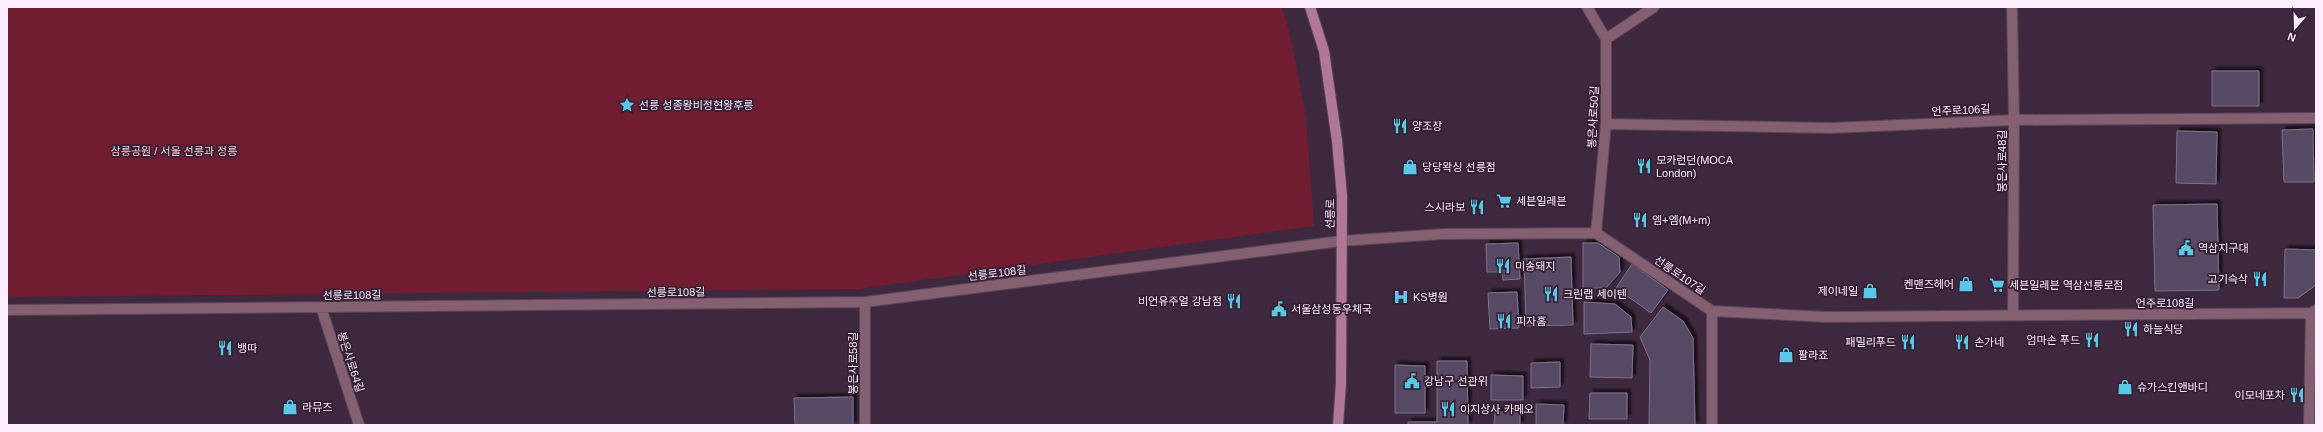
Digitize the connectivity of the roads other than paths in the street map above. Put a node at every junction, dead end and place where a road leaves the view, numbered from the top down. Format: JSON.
{"nodes":[{"id":1,"x":1310,"y":7,"type":"edge"},
{"id":2,"x":1587,"y":7,"type":"edge"},
{"id":3,"x":1654,"y":7,"type":"edge"},
{"id":4,"x":2012,"y":7,"type":"edge"},
{"id":5,"x":1606,"y":39,"type":"junction"},
{"id":6,"x":2316,"y":118,"type":"edge"},
{"id":7,"x":2014,"y":120,"type":"junction"},
{"id":8,"x":1606,"y":124,"type":"junction"},
{"id":9,"x":1596,"y":233,"type":"junction"},
{"id":10,"x":1341,"y":241,"type":"junction"},
{"id":11,"x":864,"y":302,"type":"junction"},
{"id":12,"x":321,"y":307,"type":"junction"},
{"id":13,"x":7,"y":310,"type":"edge"},
{"id":14,"x":1712,"y":311,"type":"junction"},
{"id":15,"x":2314,"y":311,"type":"edge"},
{"id":16,"x":2013,"y":315,"type":"junction"},
{"id":17,"x":359,"y":425,"type":"edge"},
{"id":18,"x":865,"y":425,"type":"edge"},
{"id":19,"x":1338,"y":425,"type":"edge"},
{"id":20,"x":1712,"y":425,"type":"edge"},
{"id":21,"x":2309,"y":425,"type":"edge"}],
"edges":[{"from":1,"to":10,"type":"main road","name":"선릉로"},
{"from":2,"to":5,"type":"street"},
{"from":3,"to":5,"type":"street"},
{"from":4,"to":7,"type":"street","name":"봉은사로48길"},
{"from":5,"to":8,"type":"street","name":"봉은사로50길"},
{"from":6,"to":7,"type":"street","name":"언주로106길"},
{"from":7,"to":8,"type":"street","name":"언주로106길"},
{"from":7,"to":16,"type":"street","name":"봉은사로48길"},
{"from":8,"to":9,"type":"street","name":"봉은사로50길"},
{"from":9,"to":10,"type":"street"},
{"from":9,"to":14,"type":"street","name":"선릉로107길"},
{"from":10,"to":11,"type":"street","name":"선릉로108길"},
{"from":10,"to":19,"type":"main road","name":"선릉로"},
{"from":11,"to":12,"type":"street","name":"선릉로108길"},
{"from":11,"to":18,"type":"street","name":"봉은사로58길"},
{"from":12,"to":13,"type":"street","name":"선릉로108길"},
{"from":12,"to":17,"type":"street","name":"봉은사로64길"},
{"from":14,"to":16,"type":"street"},
{"from":14,"to":20,"type":"street"},
{"from":15,"to":16,"type":"street","name":"언주로108길"},
{"from":15,"to":21,"type":"street"}]}
